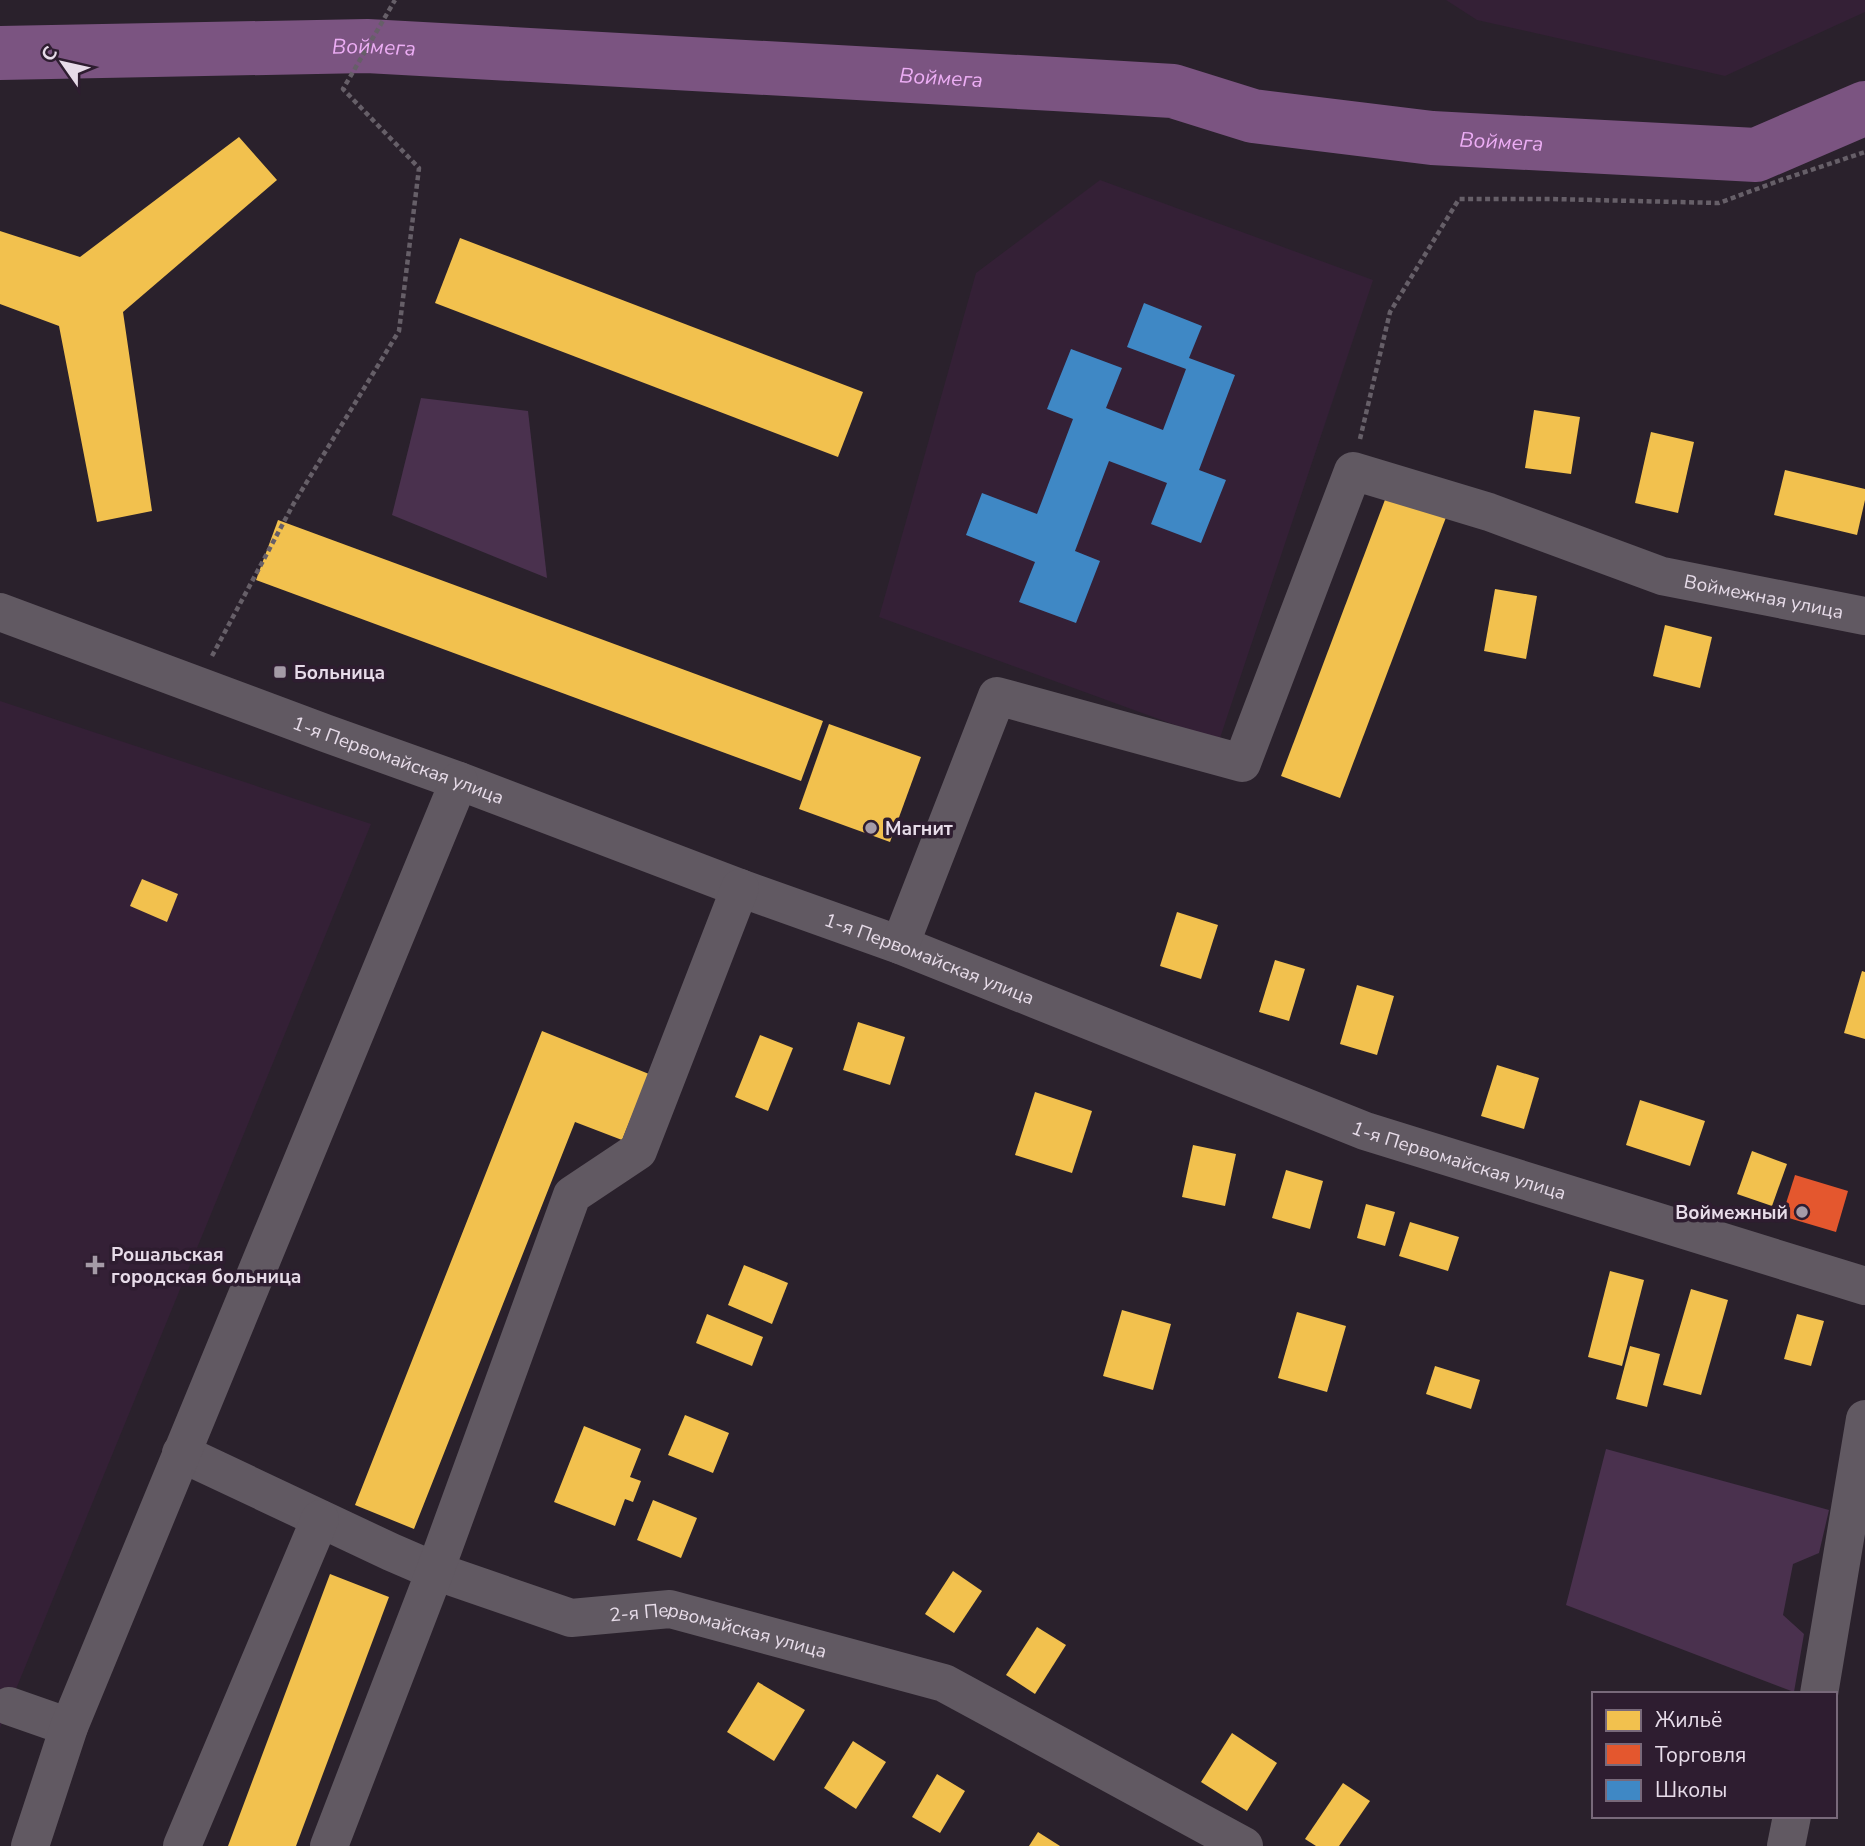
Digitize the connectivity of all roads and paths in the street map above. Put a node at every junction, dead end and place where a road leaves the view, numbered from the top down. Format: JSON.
{"nodes":[{"id":1,"x":395,"y":0,"type":"edge"},
{"id":2,"x":1865,"y":152,"type":"edge"},
{"id":3,"x":1353,"y":471,"type":"junction"},
{"id":4,"x":0,"y":612,"type":"edge"},
{"id":5,"x":1865,"y":616,"type":"edge"},
{"id":6,"x":196,"y":685,"type":"junction"},
{"id":7,"x":459,"y":781,"type":"junction"},
{"id":8,"x":740,"y":888,"type":"junction"},
{"id":9,"x":900,"y":945,"type":"junction"},
{"id":10,"x":1865,"y":1286,"type":"edge"},
{"id":11,"x":1865,"y":1419,"type":"edge"},
{"id":12,"x":181,"y":1453,"type":"junction"},
{"id":13,"x":320,"y":1519,"type":"junction"},
{"id":14,"x":435,"y":1571,"type":"junction"},
{"id":15,"x":1819,"y":1692,"type":"edge"},
{"id":16,"x":9,"y":1706,"type":"dead end"},
{"id":17,"x":69,"y":1727,"type":"junction"},
{"id":18,"x":1792,"y":1818,"type":"edge"},
{"id":19,"x":30,"y":1846,"type":"edge"},
{"id":20,"x":182,"y":1846,"type":"edge"},
{"id":21,"x":329,"y":1846,"type":"edge"},
{"id":22,"x":1244,"y":1846,"type":"edge"},
{"id":23,"x":1786,"y":1846,"type":"edge"}],
"edges":[{"from":1,"to":6,"type":"path"},
{"from":2,"to":3,"type":"path"},
{"from":3,"to":5,"type":"street","name":"Воймежная улица"},
{"from":3,"to":9,"type":"street"},
{"from":4,"to":6,"type":"street","name":"1-я Первомайская улица"},
{"from":6,"to":7,"type":"street","name":"1-я Первомайская улица"},
{"from":7,"to":8,"type":"street","name":"1-я Первомайская улица"},
{"from":7,"to":12,"type":"street"},
{"from":8,"to":9,"type":"street","name":"1-я Первомайская улица"},
{"from":8,"to":14,"type":"street"},
{"from":9,"to":10,"type":"street","name":"1-я Первомайская улица"},
{"from":11,"to":15,"type":"street"},
{"from":12,"to":13,"type":"street","name":"2-я Первомайская улица"},
{"from":12,"to":17,"type":"street"},
{"from":13,"to":14,"type":"street","name":"2-я Первомайская улица"},
{"from":13,"to":20,"type":"street"},
{"from":14,"to":21,"type":"street"},
{"from":14,"to":22,"type":"street","name":"2-я Первомайская улица"},
{"from":16,"to":17,"type":"street"},
{"from":17,"to":19,"type":"street"},
{"from":18,"to":23,"type":"street"}]}
